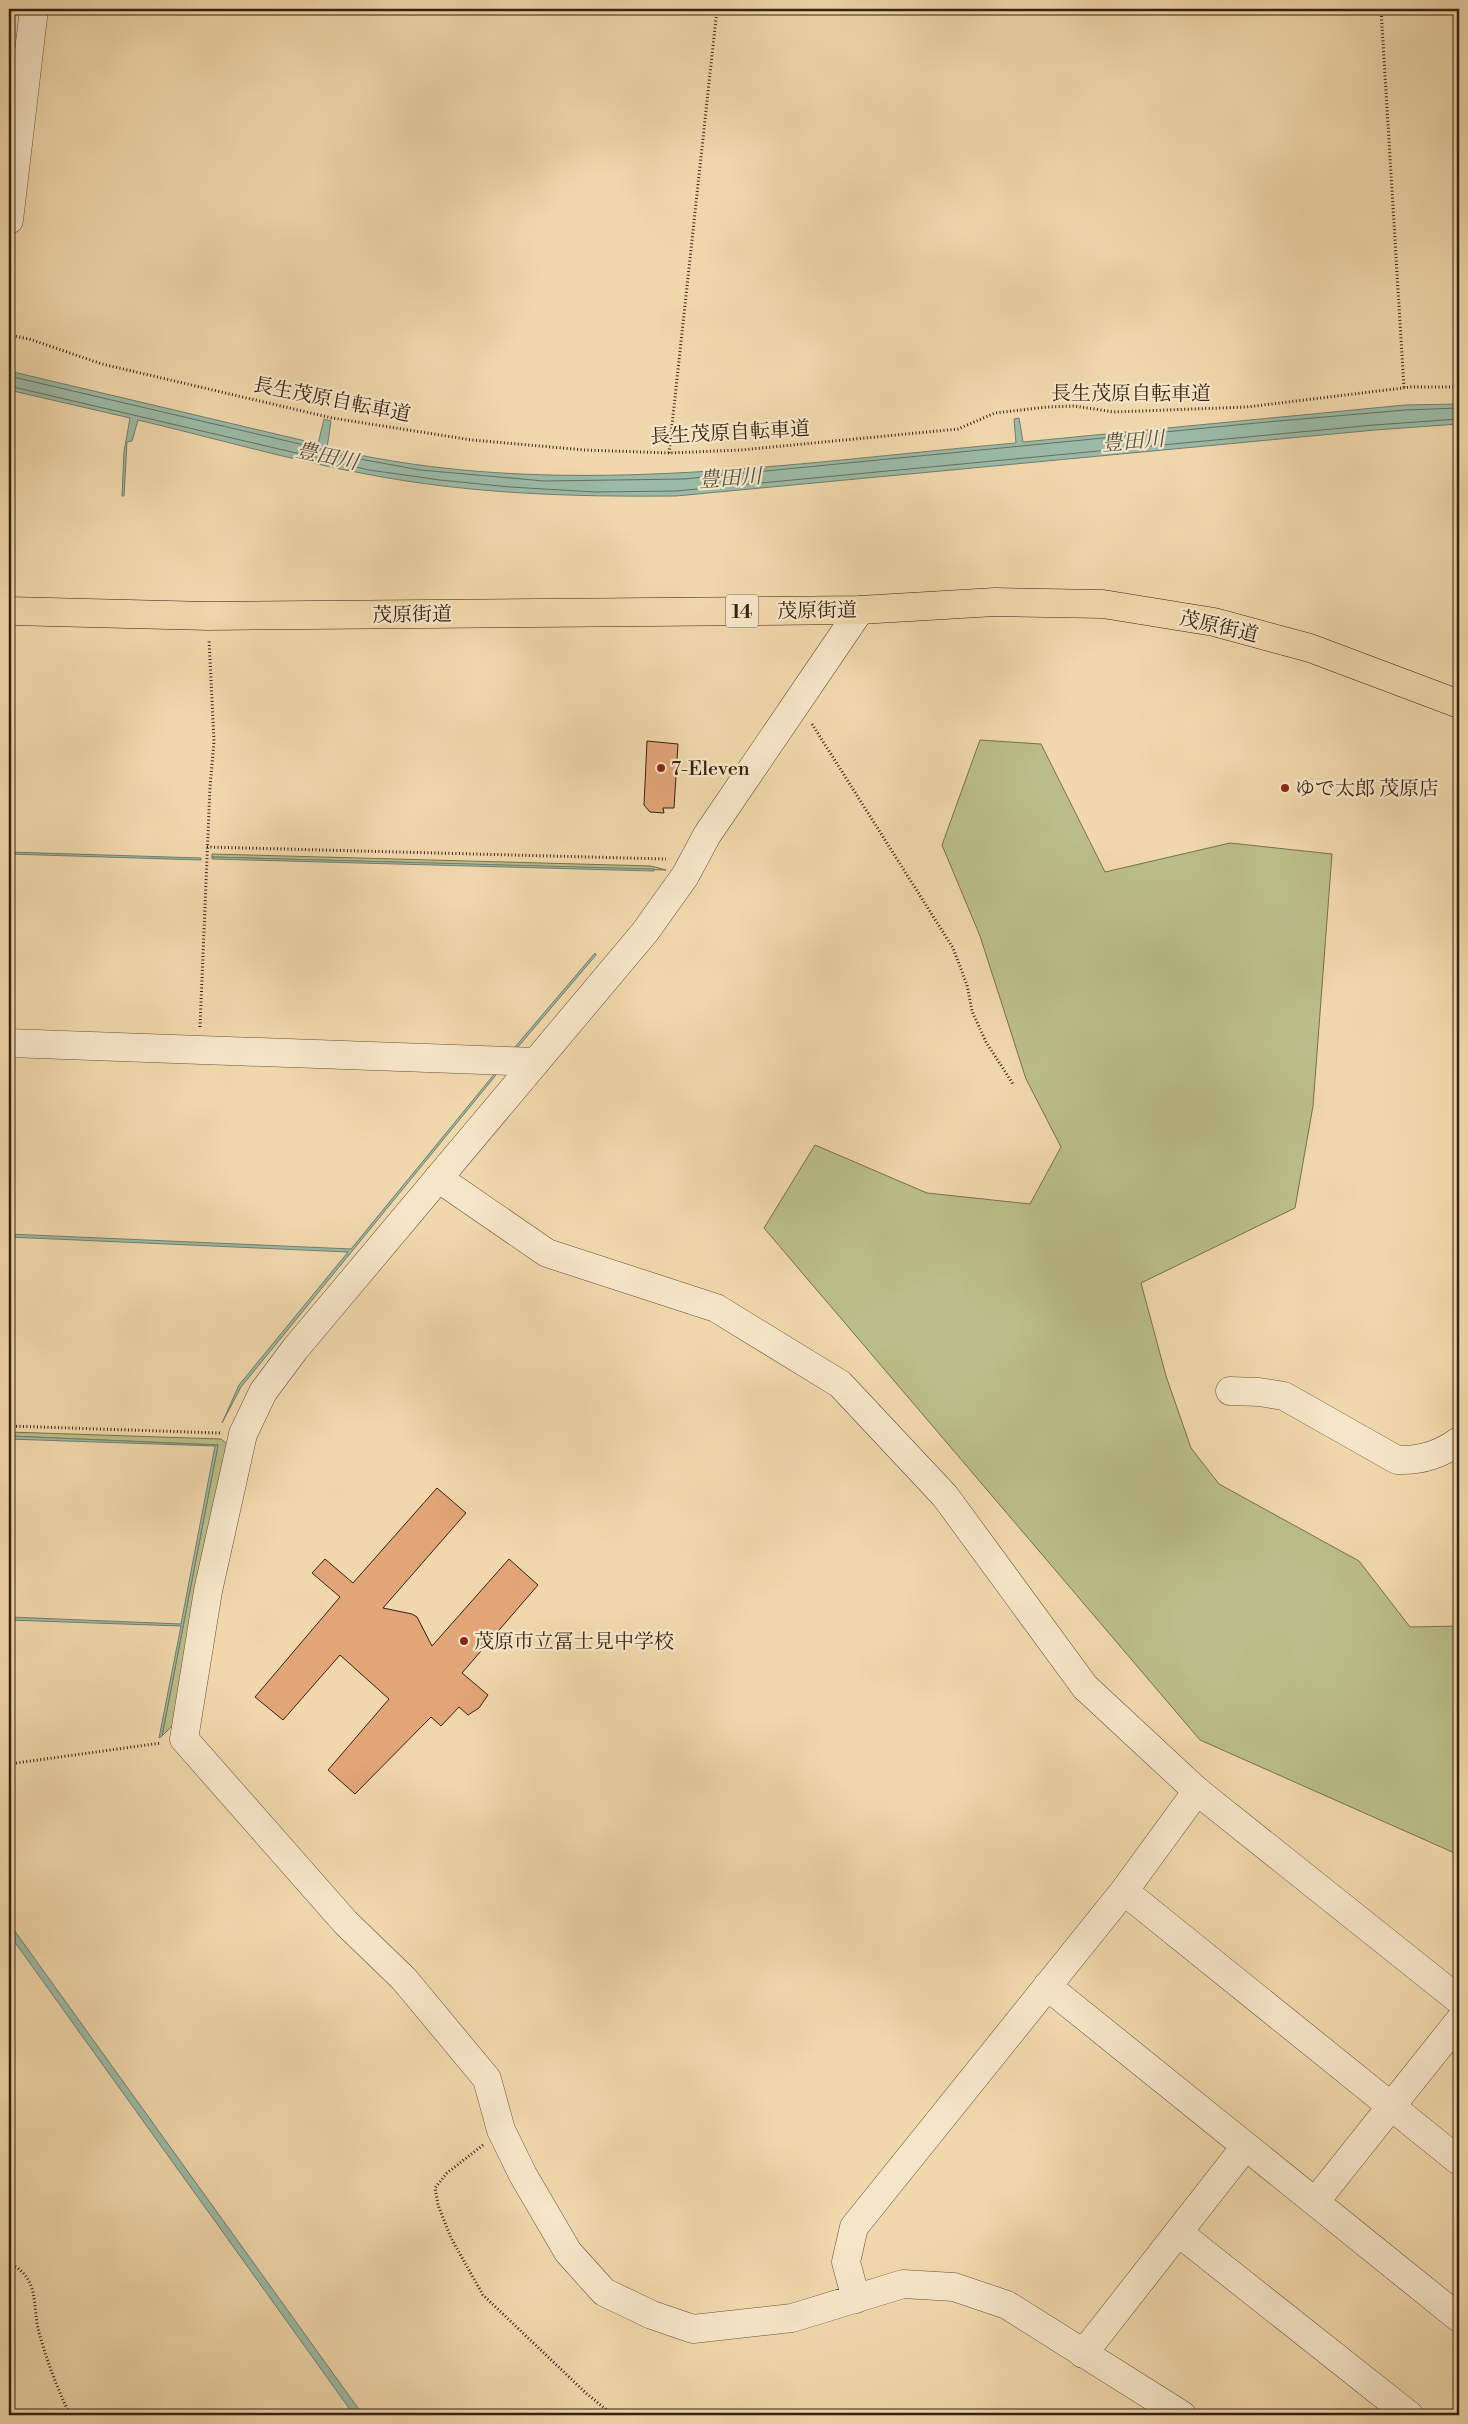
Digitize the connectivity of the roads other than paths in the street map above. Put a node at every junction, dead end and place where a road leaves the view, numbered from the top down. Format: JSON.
{"nodes":[{"id":1,"x":34,"y":9,"type":"edge"},
{"id":2,"x":9,"y":220,"type":"edge"},
{"id":3,"x":860,"y":610,"type":"junction"},
{"id":4,"x":9,"y":611,"type":"edge"},
{"id":5,"x":1459,"y":704,"type":"edge"},
{"id":6,"x":9,"y":1043,"type":"edge"},
{"id":7,"x":536,"y":1062,"type":"junction"},
{"id":8,"x":438,"y":1178,"type":"junction"},
{"id":9,"x":1230,"y":1391,"type":"dead end"},
{"id":10,"x":1459,"y":1441,"type":"edge"},
{"id":11,"x":1197,"y":1791,"type":"junction"},
{"id":12,"x":1124,"y":1891,"type":"junction"},
{"id":13,"x":1047,"y":1986,"type":"junction"},
{"id":14,"x":1459,"y":2000,"type":"edge"},
{"id":15,"x":1459,"y":2021,"type":"edge"},
{"id":16,"x":1391,"y":2106,"type":"junction"},
{"id":17,"x":1245,"y":2147,"type":"junction"},
{"id":18,"x":1459,"y":2161,"type":"edge"},
{"id":19,"x":1314,"y":2202,"type":"junction"},
{"id":20,"x":1179,"y":2233,"type":"junction"},
{"id":21,"x":856,"y":2299,"type":"junction"},
{"id":22,"x":1459,"y":2318,"type":"edge"},
{"id":23,"x":1083,"y":2354,"type":"junction"},
{"id":24,"x":1182,"y":2415,"type":"edge"},
{"id":25,"x":1409,"y":2415,"type":"edge"}],
"edges":[{"from":1,"to":2,"type":"street"},
{"from":3,"to":4,"type":"main road","name":"茂原街道","number":"14"},
{"from":3,"to":5,"type":"main road","name":"茂原街道","number":"14"},
{"from":3,"to":7,"type":"street"},
{"from":6,"to":7,"type":"street"},
{"from":7,"to":8,"type":"street"},
{"from":8,"to":11,"type":"street"},
{"from":8,"to":21,"type":"street"},
{"from":9,"to":10,"type":"street"},
{"from":11,"to":12,"type":"street"},
{"from":11,"to":14,"type":"street"},
{"from":12,"to":13,"type":"street"},
{"from":12,"to":16,"type":"street"},
{"from":13,"to":17,"type":"street"},
{"from":13,"to":21,"type":"street"},
{"from":15,"to":16,"type":"street"},
{"from":16,"to":18,"type":"street"},
{"from":16,"to":19,"type":"street"},
{"from":17,"to":19,"type":"street"},
{"from":17,"to":20,"type":"street"},
{"from":19,"to":22,"type":"street"},
{"from":20,"to":23,"type":"street"},
{"from":20,"to":25,"type":"street"},
{"from":21,"to":23,"type":"street"},
{"from":23,"to":24,"type":"street"}]}
